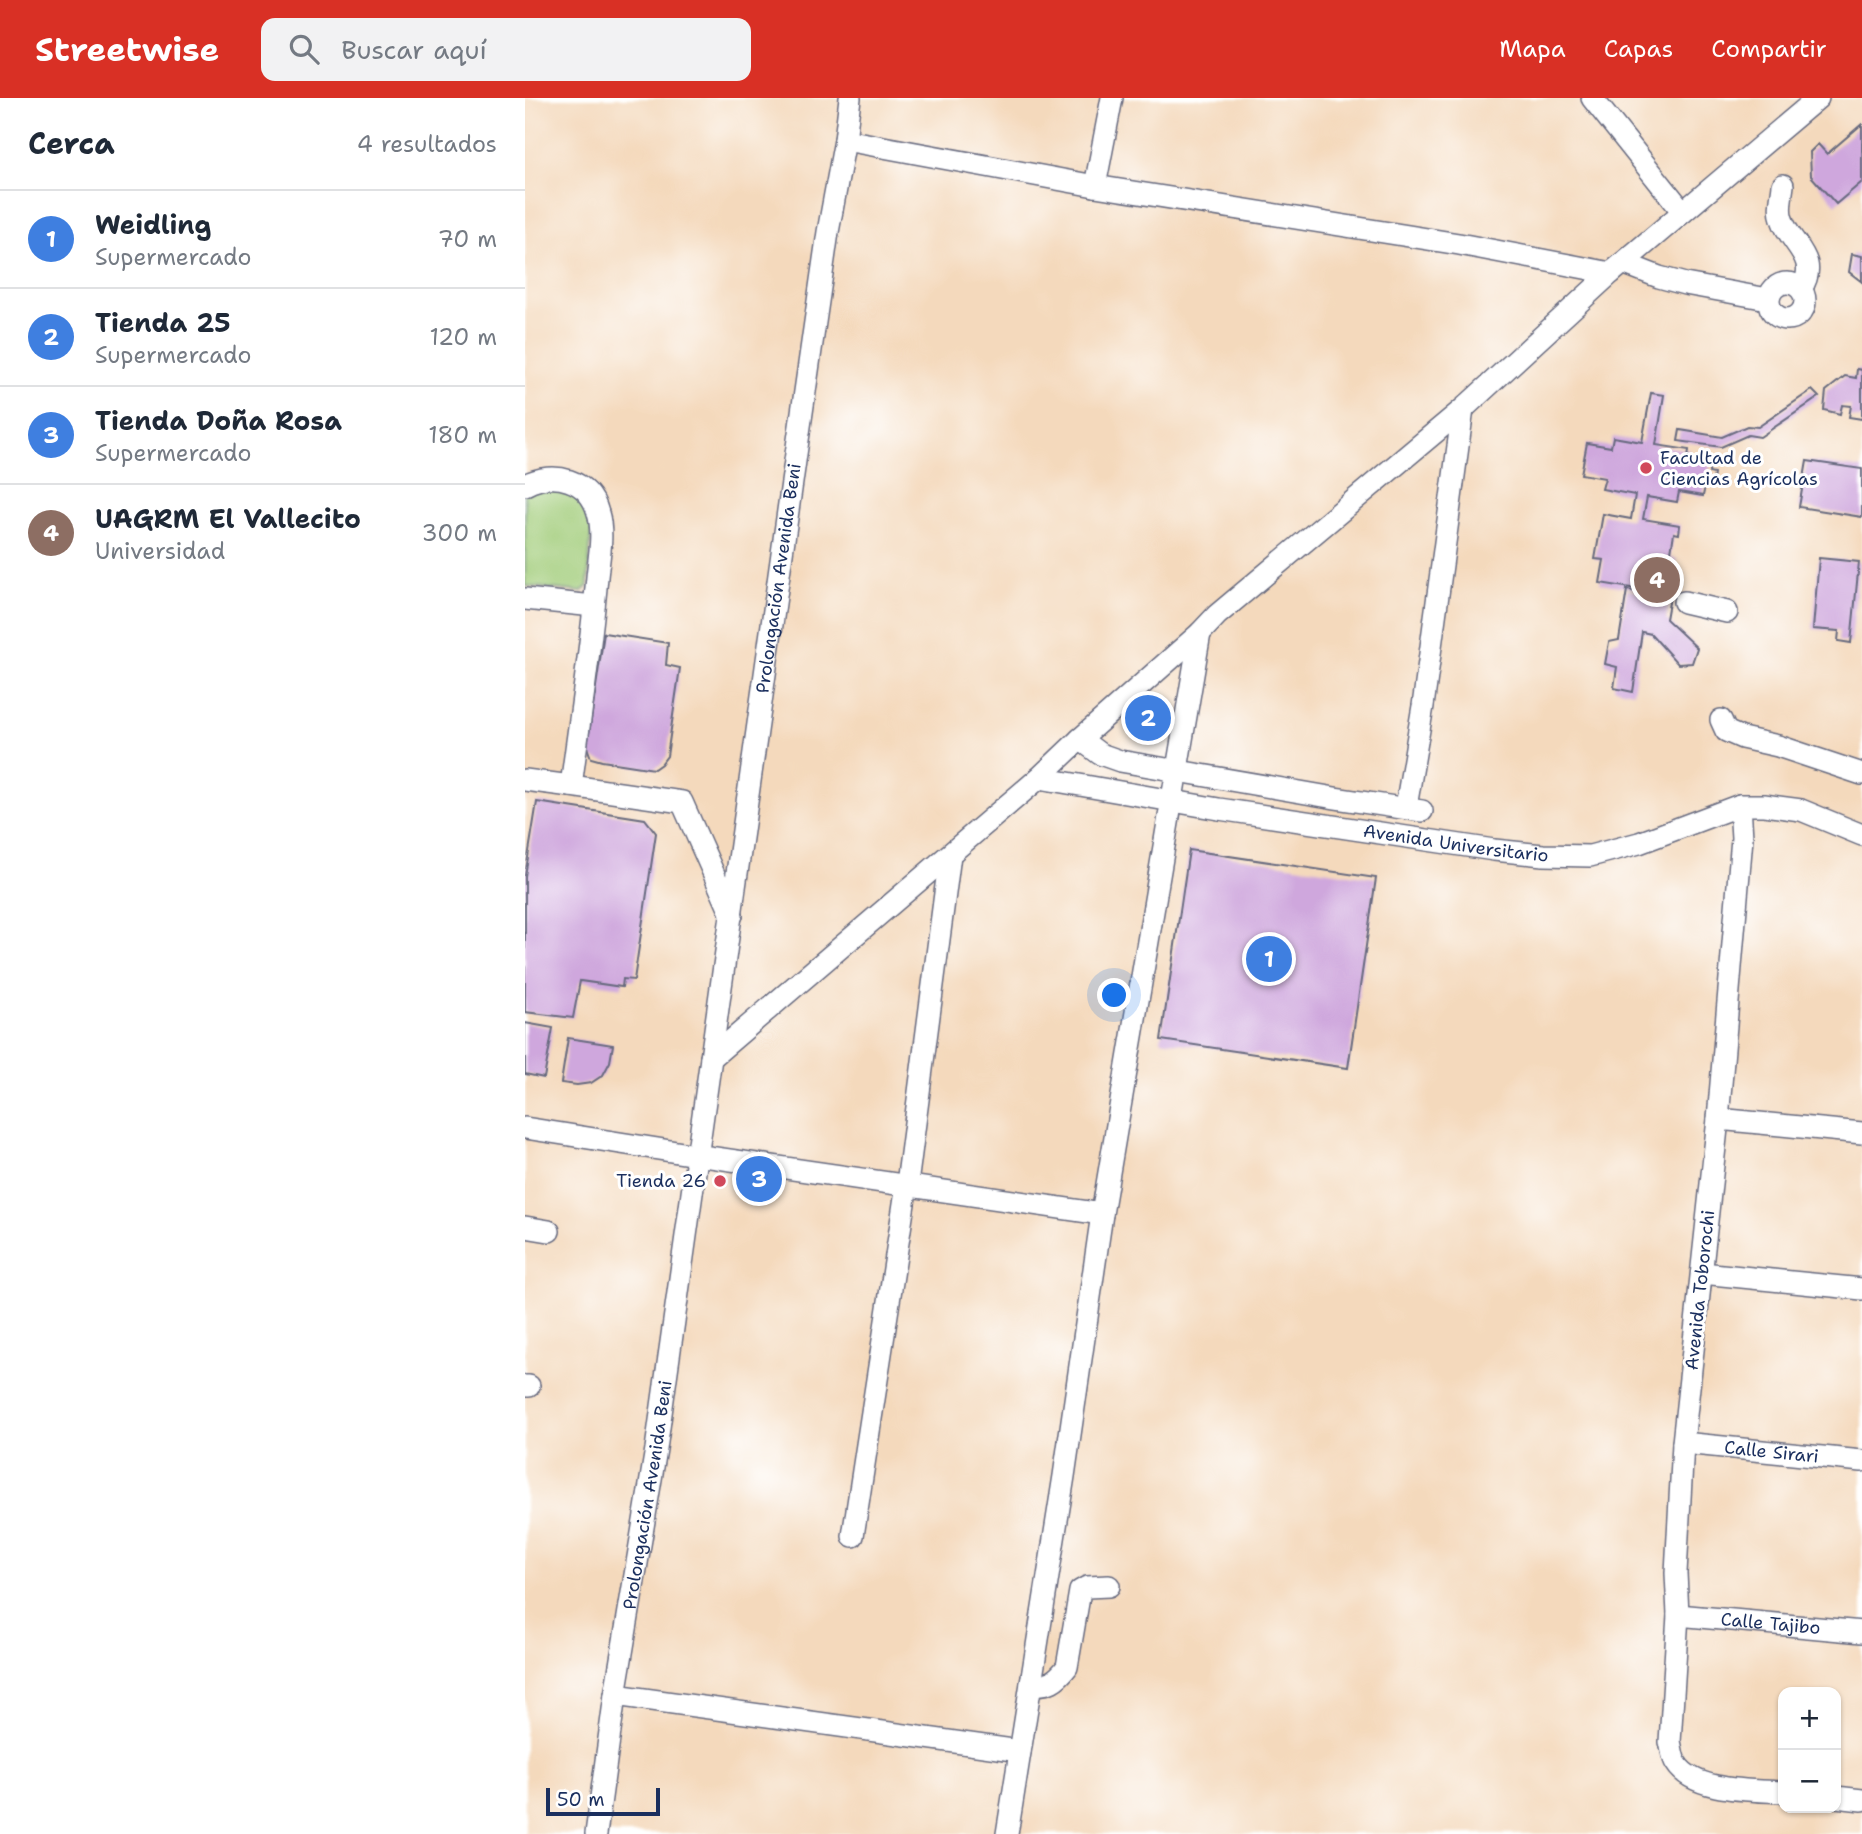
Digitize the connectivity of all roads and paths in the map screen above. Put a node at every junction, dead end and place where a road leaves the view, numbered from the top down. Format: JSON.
{"nodes":[{"id":1,"x":850,"y":98,"type":"edge"},
{"id":2,"x":1112,"y":98,"type":"edge"},
{"id":3,"x":1592,"y":98,"type":"edge"},
{"id":4,"x":1818,"y":98,"type":"edge"},
{"id":5,"x":845,"y":139,"type":"junction"},
{"id":6,"x":1783,"y":185,"type":"dead end"},
{"id":7,"x":1095,"y":186,"type":"junction"},
{"id":8,"x":1682,"y":212,"type":"junction"},
{"id":9,"x":1617,"y":268,"type":"junction"},
{"id":10,"x":1801,"y":289,"type":"junction"},
{"id":11,"x":1768,"y":299,"type":"junction"},
{"id":12,"x":1463,"y":409,"type":"junction"},
{"id":13,"x":525,"y":485,"type":"edge"},
{"id":14,"x":525,"y":599,"type":"edge"},
{"id":15,"x":1684,"y":602,"type":"dead end"},
{"id":16,"x":594,"y":606,"type":"junction"},
{"id":17,"x":1727,"y":612,"type":"dead end"},
{"id":18,"x":1200,"y":634,"type":"junction"},
{"id":19,"x":1721,"y":720,"type":"dead end"},
{"id":20,"x":1080,"y":739,"type":"junction"},
{"id":21,"x":1176,"y":772,"type":"junction"},
{"id":22,"x":1862,"y":774,"type":"edge"},
{"id":23,"x":1039,"y":778,"type":"junction"},
{"id":24,"x":525,"y":780,"type":"edge"},
{"id":25,"x":571,"y":786,"type":"junction"},
{"id":26,"x":1172,"y":801,"type":"junction"},
{"id":27,"x":1739,"y":805,"type":"junction"},
{"id":28,"x":1862,"y":835,"type":"edge"},
{"id":29,"x":950,"y":855,"type":"junction"},
{"id":30,"x":732,"y":915,"type":"junction"},
{"id":31,"x":712,"y":1059,"type":"junction"},
{"id":32,"x":1719,"y":1119,"type":"junction"},
{"id":33,"x":525,"y":1128,"type":"edge"},
{"id":34,"x":1862,"y":1133,"type":"edge"},
{"id":35,"x":696,"y":1155,"type":"junction"},
{"id":36,"x":907,"y":1184,"type":"junction"},
{"id":37,"x":1102,"y":1214,"type":"junction"},
{"id":38,"x":525,"y":1227,"type":"edge"},
{"id":39,"x":549,"y":1231,"type":"dead end"},
{"id":40,"x":1702,"y":1273,"type":"junction"},
{"id":41,"x":1862,"y":1289,"type":"edge"},
{"id":42,"x":1683,"y":1443,"type":"junction"},
{"id":43,"x":1862,"y":1461,"type":"edge"},
{"id":44,"x":853,"y":1536,"type":"dead end"},
{"id":45,"x":1109,"y":1586,"type":"dead end"},
{"id":46,"x":1678,"y":1615,"type":"junction"},
{"id":47,"x":1862,"y":1632,"type":"edge"},
{"id":48,"x":1031,"y":1684,"type":"junction"},
{"id":49,"x":615,"y":1695,"type":"junction"},
{"id":50,"x":1020,"y":1751,"type":"junction"},
{"id":51,"x":1778,"y":1792,"type":"edge"},
{"id":52,"x":1841,"y":1798,"type":"edge"},
{"id":53,"x":1862,"y":1800,"type":"edge"},
{"id":54,"x":596,"y":1834,"type":"edge"},
{"id":55,"x":1007,"y":1834,"type":"edge"}],
"edges":[{"from":1,"to":5,"type":"street","name":"Prolongación Avenida Beni"},
{"from":2,"to":7,"type":"street"},
{"from":3,"to":8,"type":"street"},
{"from":4,"to":8,"type":"street"},
{"from":5,"to":7,"type":"street"},
{"from":5,"to":30,"type":"street","name":"Prolongación Avenida Beni"},
{"from":6,"to":10,"type":"street"},
{"from":7,"to":9,"type":"street"},
{"from":8,"to":9,"type":"street"},
{"from":9,"to":11,"type":"street"},
{"from":9,"to":12,"type":"street"},
{"from":10,"to":11,"type":"street"},
{"from":10,"to":11,"type":"street"},
{"from":12,"to":18,"type":"street"},
{"from":12,"to":21,"type":"street"},
{"from":13,"to":16,"type":"street"},
{"from":14,"to":16,"type":"street"},
{"from":15,"to":17,"type":"street"},
{"from":16,"to":25,"type":"street"},
{"from":18,"to":20,"type":"street"},
{"from":18,"to":21,"type":"street"},
{"from":19,"to":22,"type":"street"},
{"from":20,"to":21,"type":"street"},
{"from":20,"to":23,"type":"street"},
{"from":21,"to":26,"type":"street"},
{"from":23,"to":26,"type":"street","name":"Avenida Universitario"},
{"from":23,"to":29,"type":"street"},
{"from":24,"to":25,"type":"street"},
{"from":25,"to":30,"type":"street"},
{"from":26,"to":27,"type":"street","name":"Avenida Universitario"},
{"from":26,"to":37,"type":"street"},
{"from":27,"to":28,"type":"street","name":"Avenida Universitario"},
{"from":27,"to":32,"type":"street","name":"Avenida Toborochi"},
{"from":29,"to":31,"type":"street"},
{"from":29,"to":36,"type":"street"},
{"from":30,"to":31,"type":"street","name":"Prolongación Avenida Beni"},
{"from":31,"to":35,"type":"street","name":"Prolongación Avenida Beni"},
{"from":32,"to":34,"type":"street"},
{"from":32,"to":40,"type":"street","name":"Avenida Toborochi"},
{"from":33,"to":35,"type":"street"},
{"from":35,"to":36,"type":"street"},
{"from":35,"to":49,"type":"street","name":"Prolongación Avenida Beni"},
{"from":36,"to":37,"type":"street"},
{"from":36,"to":44,"type":"street"},
{"from":37,"to":48,"type":"street"},
{"from":38,"to":39,"type":"street"},
{"from":40,"to":41,"type":"street"},
{"from":40,"to":42,"type":"street","name":"Avenida Toborochi"},
{"from":42,"to":43,"type":"street","name":"Calle Sirari"},
{"from":42,"to":46,"type":"street","name":"Avenida Toborochi"},
{"from":45,"to":48,"type":"street"},
{"from":46,"to":47,"type":"street","name":"Calle Tajibo"},
{"from":46,"to":51,"type":"street","name":"Avenida Toborochi"},
{"from":48,"to":50,"type":"street"},
{"from":49,"to":50,"type":"street"},
{"from":49,"to":54,"type":"street","name":"Prolongación Avenida Beni"},
{"from":50,"to":55,"type":"street"},
{"from":52,"to":53,"type":"street"}]}
